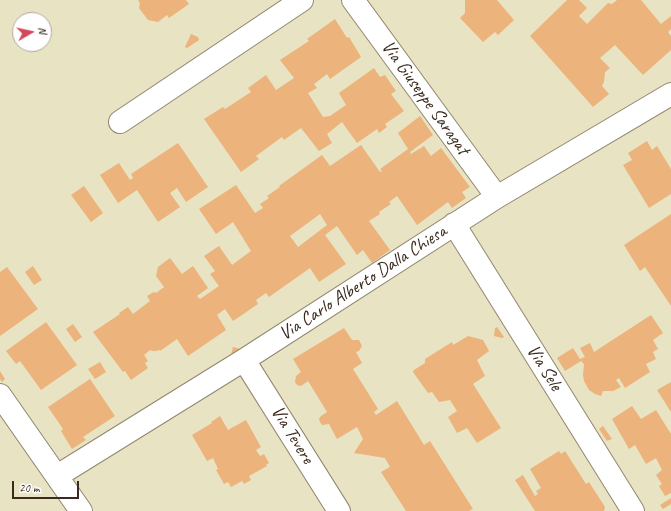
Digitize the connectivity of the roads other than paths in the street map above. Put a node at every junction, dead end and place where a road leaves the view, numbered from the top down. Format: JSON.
{"nodes":[{"id":1,"x":302,"y":0,"type":"edge"},
{"id":2,"x":353,"y":0,"type":"edge"},
{"id":3,"x":671,"y":95,"type":"edge"},
{"id":4,"x":120,"y":122,"type":"dead end"},
{"id":5,"x":497,"y":197,"type":"junction"},
{"id":6,"x":454,"y":224,"type":"junction"},
{"id":7,"x":244,"y":360,"type":"junction"},
{"id":8,"x":0,"y":395,"type":"edge"},
{"id":9,"x":57,"y":476,"type":"junction"},
{"id":10,"x":81,"y":511,"type":"edge"},
{"id":11,"x":339,"y":511,"type":"edge"},
{"id":12,"x":633,"y":511,"type":"edge"}],
"edges":[{"from":1,"to":4,"type":"street"},
{"from":2,"to":5,"type":"street","name":"Via Giuseppe Saragat"},
{"from":3,"to":5,"type":"street","name":"Via Carlo Alberto Dalla Chiesa"},
{"from":5,"to":6,"type":"street","name":"Via Carlo Alberto Dalla Chiesa"},
{"from":6,"to":7,"type":"street","name":"Via Carlo Alberto Dalla Chiesa"},
{"from":6,"to":12,"type":"street","name":"Via Sele"},
{"from":7,"to":9,"type":"street","name":"Via Carlo Alberto Dalla Chiesa"},
{"from":7,"to":11,"type":"street","name":"Via Tevere"},
{"from":8,"to":9,"type":"street"},
{"from":9,"to":10,"type":"street"}]}
